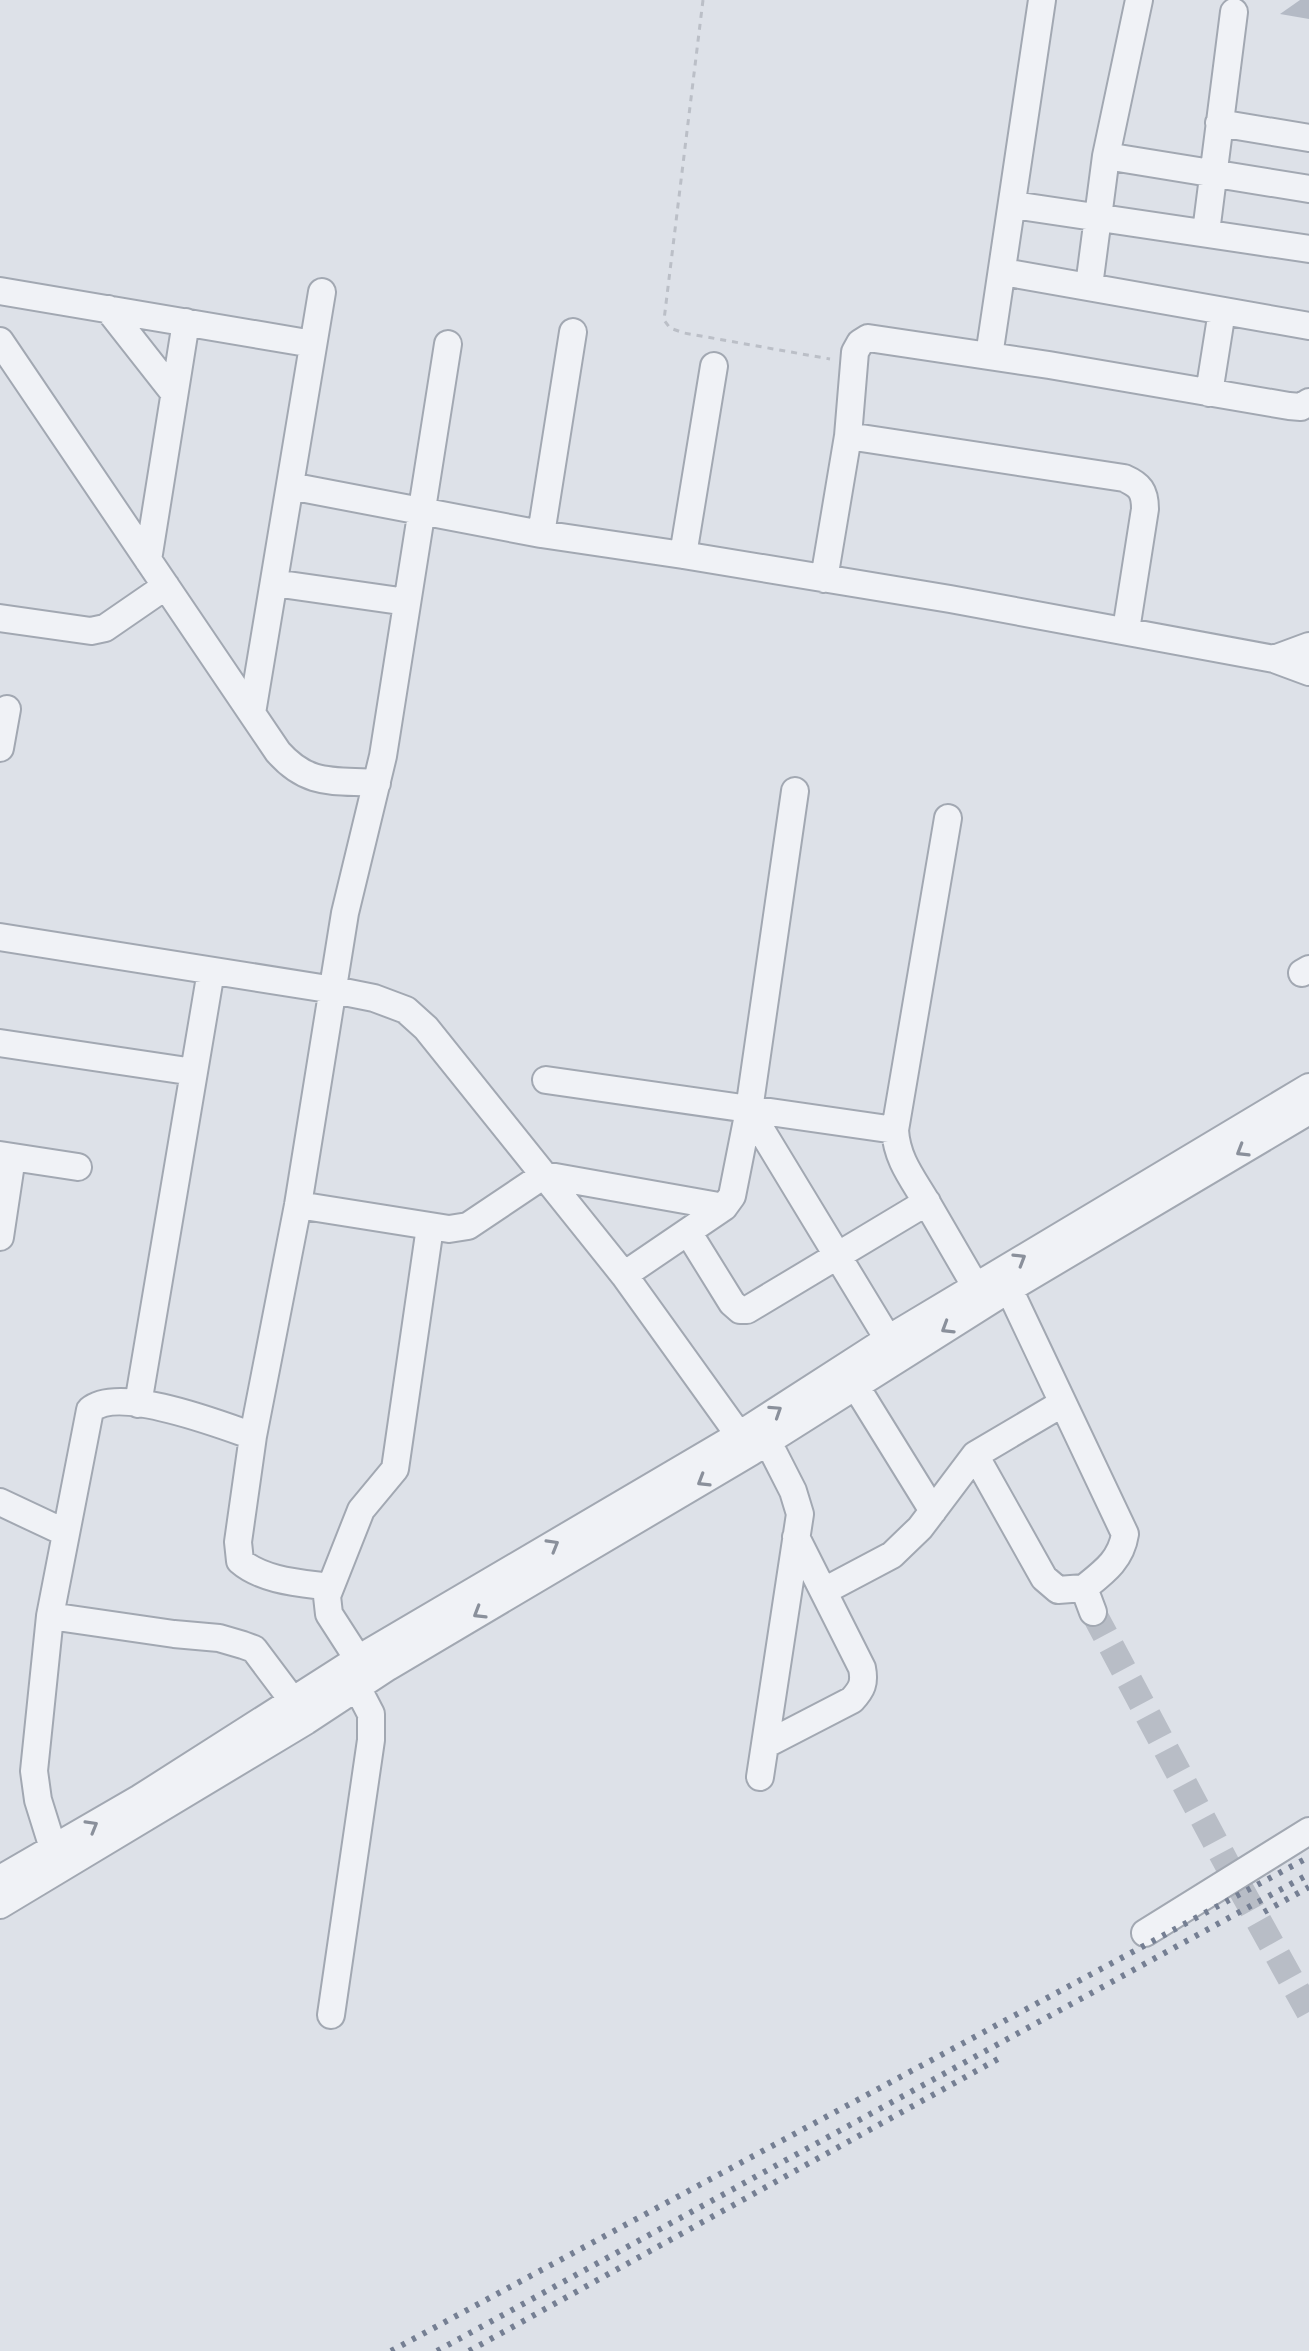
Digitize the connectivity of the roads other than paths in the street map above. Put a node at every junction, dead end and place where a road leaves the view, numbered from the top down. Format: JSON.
{"nodes":[{"id":1,"x":1042,"y":0,"type":"edge"},
{"id":2,"x":1139,"y":0,"type":"edge"},
{"id":3,"x":1234,"y":12,"type":"dead end"},
{"id":4,"x":1219,"y":123,"type":"junction"},
{"id":5,"x":1309,"y":138,"type":"edge"},
{"id":6,"x":1106,"y":156,"type":"junction"},
{"id":7,"x":1212,"y":172,"type":"junction"},
{"id":8,"x":1309,"y":189,"type":"edge"},
{"id":9,"x":1013,"y":205,"type":"junction"},
{"id":10,"x":1098,"y":217,"type":"junction"},
{"id":11,"x":1206,"y":232,"type":"junction"},
{"id":12,"x":1309,"y":249,"type":"edge"},
{"id":13,"x":1003,"y":272,"type":"junction"},
{"id":14,"x":1089,"y":286,"type":"junction"},
{"id":15,"x":0,"y":291,"type":"edge"},
{"id":16,"x":322,"y":292,"type":"dead end"},
{"id":17,"x":108,"y":309,"type":"junction"},
{"id":18,"x":1222,"y":311,"type":"junction"},
{"id":19,"x":186,"y":322,"type":"junction"},
{"id":20,"x":1309,"y":326,"type":"edge"},
{"id":21,"x":573,"y":332,"type":"dead end"},
{"id":22,"x":0,"y":341,"type":"edge"},
{"id":23,"x":313,"y":344,"type":"junction"},
{"id":24,"x":448,"y":344,"type":"dead end"},
{"id":25,"x":989,"y":356,"type":"junction"},
{"id":26,"x":714,"y":366,"type":"dead end"},
{"id":27,"x":174,"y":393,"type":"junction"},
{"id":28,"x":1209,"y":393,"type":"junction"},
{"id":29,"x":1309,"y":402,"type":"edge"},
{"id":30,"x":848,"y":436,"type":"junction"},
{"id":31,"x":290,"y":486,"type":"junction"},
{"id":32,"x":421,"y":512,"type":"junction"},
{"id":33,"x":541,"y":534,"type":"junction"},
{"id":34,"x":683,"y":555,"type":"junction"},
{"id":35,"x":148,"y":560,"type":"junction"},
{"id":36,"x":824,"y":579,"type":"junction"},
{"id":37,"x":274,"y":583,"type":"junction"},
{"id":38,"x":166,"y":586,"type":"junction"},
{"id":39,"x":407,"y":602,"type":"junction"},
{"id":40,"x":0,"y":618,"type":"edge"},
{"id":41,"x":1126,"y":630,"type":"junction"},
{"id":42,"x":1309,"y":646,"type":"edge"},
{"id":43,"x":1274,"y":659,"type":"junction"},
{"id":44,"x":1309,"y":672,"type":"edge"},
{"id":45,"x":7,"y":709,"type":"dead end"},
{"id":46,"x":252,"y":713,"type":"junction"},
{"id":47,"x":0,"y":748,"type":"edge"},
{"id":48,"x":377,"y":783,"type":"junction"},
{"id":49,"x":795,"y":791,"type":"dead end"},
{"id":50,"x":948,"y":818,"type":"dead end"},
{"id":51,"x":0,"y":937,"type":"edge"},
{"id":52,"x":211,"y":971,"type":"junction"},
{"id":53,"x":334,"y":990,"type":"junction"},
{"id":54,"x":0,"y":1043,"type":"edge"},
{"id":55,"x":194,"y":1072,"type":"junction"},
{"id":56,"x":546,"y":1080,"type":"dead end"},
{"id":57,"x":1309,"y":1087,"type":"edge"},
{"id":58,"x":749,"y":1110,"type":"junction"},
{"id":59,"x":1309,"y":1111,"type":"edge"},
{"id":60,"x":895,"y":1130,"type":"junction"},
{"id":61,"x":6,"y":1156,"type":"edge"},
{"id":62,"x":78,"y":1167,"type":"dead end"},
{"id":63,"x":544,"y":1175,"type":"junction"},
{"id":64,"x":927,"y":1202,"type":"junction"},
{"id":65,"x":298,"y":1205,"type":"junction"},
{"id":66,"x":724,"y":1207,"type":"junction"},
{"id":67,"x":430,"y":1227,"type":"junction"},
{"id":68,"x":688,"y":1232,"type":"junction"},
{"id":69,"x":0,"y":1237,"type":"edge"},
{"id":70,"x":839,"y":1257,"type":"junction"},
{"id":71,"x":624,"y":1275,"type":"junction"},
{"id":72,"x":1009,"y":1289,"type":"junction"},
{"id":73,"x":981,"y":1295,"type":"junction"},
{"id":74,"x":888,"y":1339,"type":"junction"},
{"id":75,"x":855,"y":1385,"type":"junction"},
{"id":76,"x":1063,"y":1403,"type":"junction"},
{"id":77,"x":138,"y":1404,"type":"junction"},
{"id":78,"x":253,"y":1436,"type":"junction"},
{"id":79,"x":752,"y":1443,"type":"junction"},
{"id":80,"x":975,"y":1455,"type":"junction"},
{"id":81,"x":0,"y":1502,"type":"edge"},
{"id":82,"x":933,"y":1511,"type":"junction"},
{"id":83,"x":66,"y":1533,"type":"junction"},
{"id":84,"x":796,"y":1537,"type":"junction"},
{"id":85,"x":330,"y":1587,"type":"junction"},
{"id":86,"x":824,"y":1591,"type":"junction"},
{"id":87,"x":50,"y":1616,"type":"junction"},
{"id":88,"x":358,"y":1659,"type":"junction"},
{"id":89,"x":357,"y":1687,"type":"junction"},
{"id":90,"x":293,"y":1701,"type":"junction"},
{"id":91,"x":765,"y":1745,"type":"junction"},
{"id":92,"x":760,"y":1777,"type":"dead end"},
{"id":93,"x":1309,"y":1831,"type":"edge"},
{"id":94,"x":53,"y":1848,"type":"junction"},
{"id":95,"x":0,"y":1879,"type":"edge"},
{"id":96,"x":0,"y":1905,"type":"edge"},
{"id":97,"x":1145,"y":1933,"type":"dead end"},
{"id":98,"x":331,"y":2015,"type":"dead end"}],
"edges":[{"from":1,"to":9,"type":"street"},
{"from":2,"to":6,"type":"street"},
{"from":3,"to":4,"type":"street"},
{"from":4,"to":5,"type":"street"},
{"from":4,"to":7,"type":"street"},
{"from":6,"to":7,"type":"street"},
{"from":6,"to":10,"type":"street"},
{"from":7,"to":8,"type":"street"},
{"from":7,"to":11,"type":"street"},
{"from":9,"to":10,"type":"street"},
{"from":9,"to":13,"type":"street"},
{"from":10,"to":11,"type":"street"},
{"from":10,"to":14,"type":"street"},
{"from":11,"to":12,"type":"street"},
{"from":13,"to":14,"type":"street"},
{"from":13,"to":25,"type":"street"},
{"from":14,"to":18,"type":"street"},
{"from":15,"to":17,"type":"street"},
{"from":16,"to":23,"type":"street"},
{"from":17,"to":19,"type":"street"},
{"from":17,"to":27,"type":"street"},
{"from":18,"to":20,"type":"street"},
{"from":18,"to":28,"type":"street"},
{"from":19,"to":23,"type":"street"},
{"from":19,"to":27,"type":"street"},
{"from":21,"to":33,"type":"street"},
{"from":22,"to":35,"type":"street"},
{"from":23,"to":31,"type":"street"},
{"from":24,"to":32,"type":"street"},
{"from":25,"to":28,"type":"street"},
{"from":25,"to":30,"type":"street"},
{"from":26,"to":34,"type":"street"},
{"from":27,"to":35,"type":"street"},
{"from":28,"to":29,"type":"street"},
{"from":30,"to":36,"type":"street"},
{"from":30,"to":41,"type":"street"},
{"from":31,"to":32,"type":"street"},
{"from":31,"to":37,"type":"street"},
{"from":32,"to":33,"type":"street"},
{"from":32,"to":39,"type":"street"},
{"from":33,"to":34,"type":"street"},
{"from":34,"to":36,"type":"street"},
{"from":35,"to":38,"type":"street"},
{"from":36,"to":41,"type":"street"},
{"from":37,"to":39,"type":"street"},
{"from":37,"to":46,"type":"street"},
{"from":38,"to":40,"type":"street"},
{"from":38,"to":46,"type":"street"},
{"from":39,"to":48,"type":"street"},
{"from":41,"to":43,"type":"street"},
{"from":42,"to":43,"type":"street"},
{"from":43,"to":44,"type":"street"},
{"from":45,"to":47,"type":"street"},
{"from":46,"to":48,"type":"street"},
{"from":48,"to":53,"type":"street"},
{"from":49,"to":58,"type":"street"},
{"from":50,"to":60,"type":"street"},
{"from":51,"to":52,"type":"street"},
{"from":52,"to":53,"type":"street"},
{"from":52,"to":55,"type":"street"},
{"from":53,"to":63,"type":"street"},
{"from":53,"to":65,"type":"street"},
{"from":54,"to":55,"type":"street"},
{"from":55,"to":77,"type":"street"},
{"from":56,"to":58,"type":"street"},
{"from":73,"to":57,"type":"street","one_way":true},
{"from":58,"to":60,"type":"street"},
{"from":58,"to":66,"type":"street"},
{"from":58,"to":70,"type":"street"},
{"from":59,"to":72,"type":"street","one_way":true},
{"from":60,"to":64,"type":"street"},
{"from":61,"to":62,"type":"street"},
{"from":61,"to":69,"type":"street"},
{"from":63,"to":66,"type":"street"},
{"from":63,"to":67,"type":"street"},
{"from":63,"to":71,"type":"street"},
{"from":64,"to":70,"type":"street"},
{"from":64,"to":73,"type":"street"},
{"from":65,"to":67,"type":"street"},
{"from":65,"to":78,"type":"street"},
{"from":66,"to":68,"type":"street"},
{"from":67,"to":85,"type":"street"},
{"from":68,"to":70,"type":"street"},
{"from":68,"to":71,"type":"street"},
{"from":70,"to":74,"type":"street"},
{"from":71,"to":79,"type":"street"},
{"from":72,"to":73,"type":"street"},
{"from":72,"to":76,"type":"street"},
{"from":73,"to":74,"type":"street"},
{"from":73,"to":75,"type":"street","one_way":true},
{"from":79,"to":74,"type":"street","one_way":true},
{"from":75,"to":79,"type":"street"},
{"from":75,"to":82,"type":"street"},
{"from":76,"to":80,"type":"street"},
{"from":76,"to":80,"type":"street"},
{"from":77,"to":78,"type":"street"},
{"from":77,"to":83,"type":"street"},
{"from":78,"to":85,"type":"street"},
{"from":79,"to":84,"type":"street"},
{"from":88,"to":79,"type":"street","one_way":true},
{"from":79,"to":89,"type":"street","one_way":true},
{"from":80,"to":82,"type":"street"},
{"from":81,"to":83,"type":"street"},
{"from":82,"to":86,"type":"street"},
{"from":83,"to":87,"type":"street"},
{"from":84,"to":86,"type":"street"},
{"from":84,"to":91,"type":"street"},
{"from":85,"to":88,"type":"street"},
{"from":86,"to":91,"type":"street"},
{"from":87,"to":90,"type":"street"},
{"from":87,"to":94,"type":"street"},
{"from":88,"to":90,"type":"street"},
{"from":89,"to":96,"type":"street"},
{"from":89,"to":98,"type":"street"},
{"from":94,"to":90,"type":"street","one_way":true},
{"from":91,"to":92,"type":"street"},
{"from":93,"to":97,"type":"street"},
{"from":94,"to":95,"type":"street"}]}
